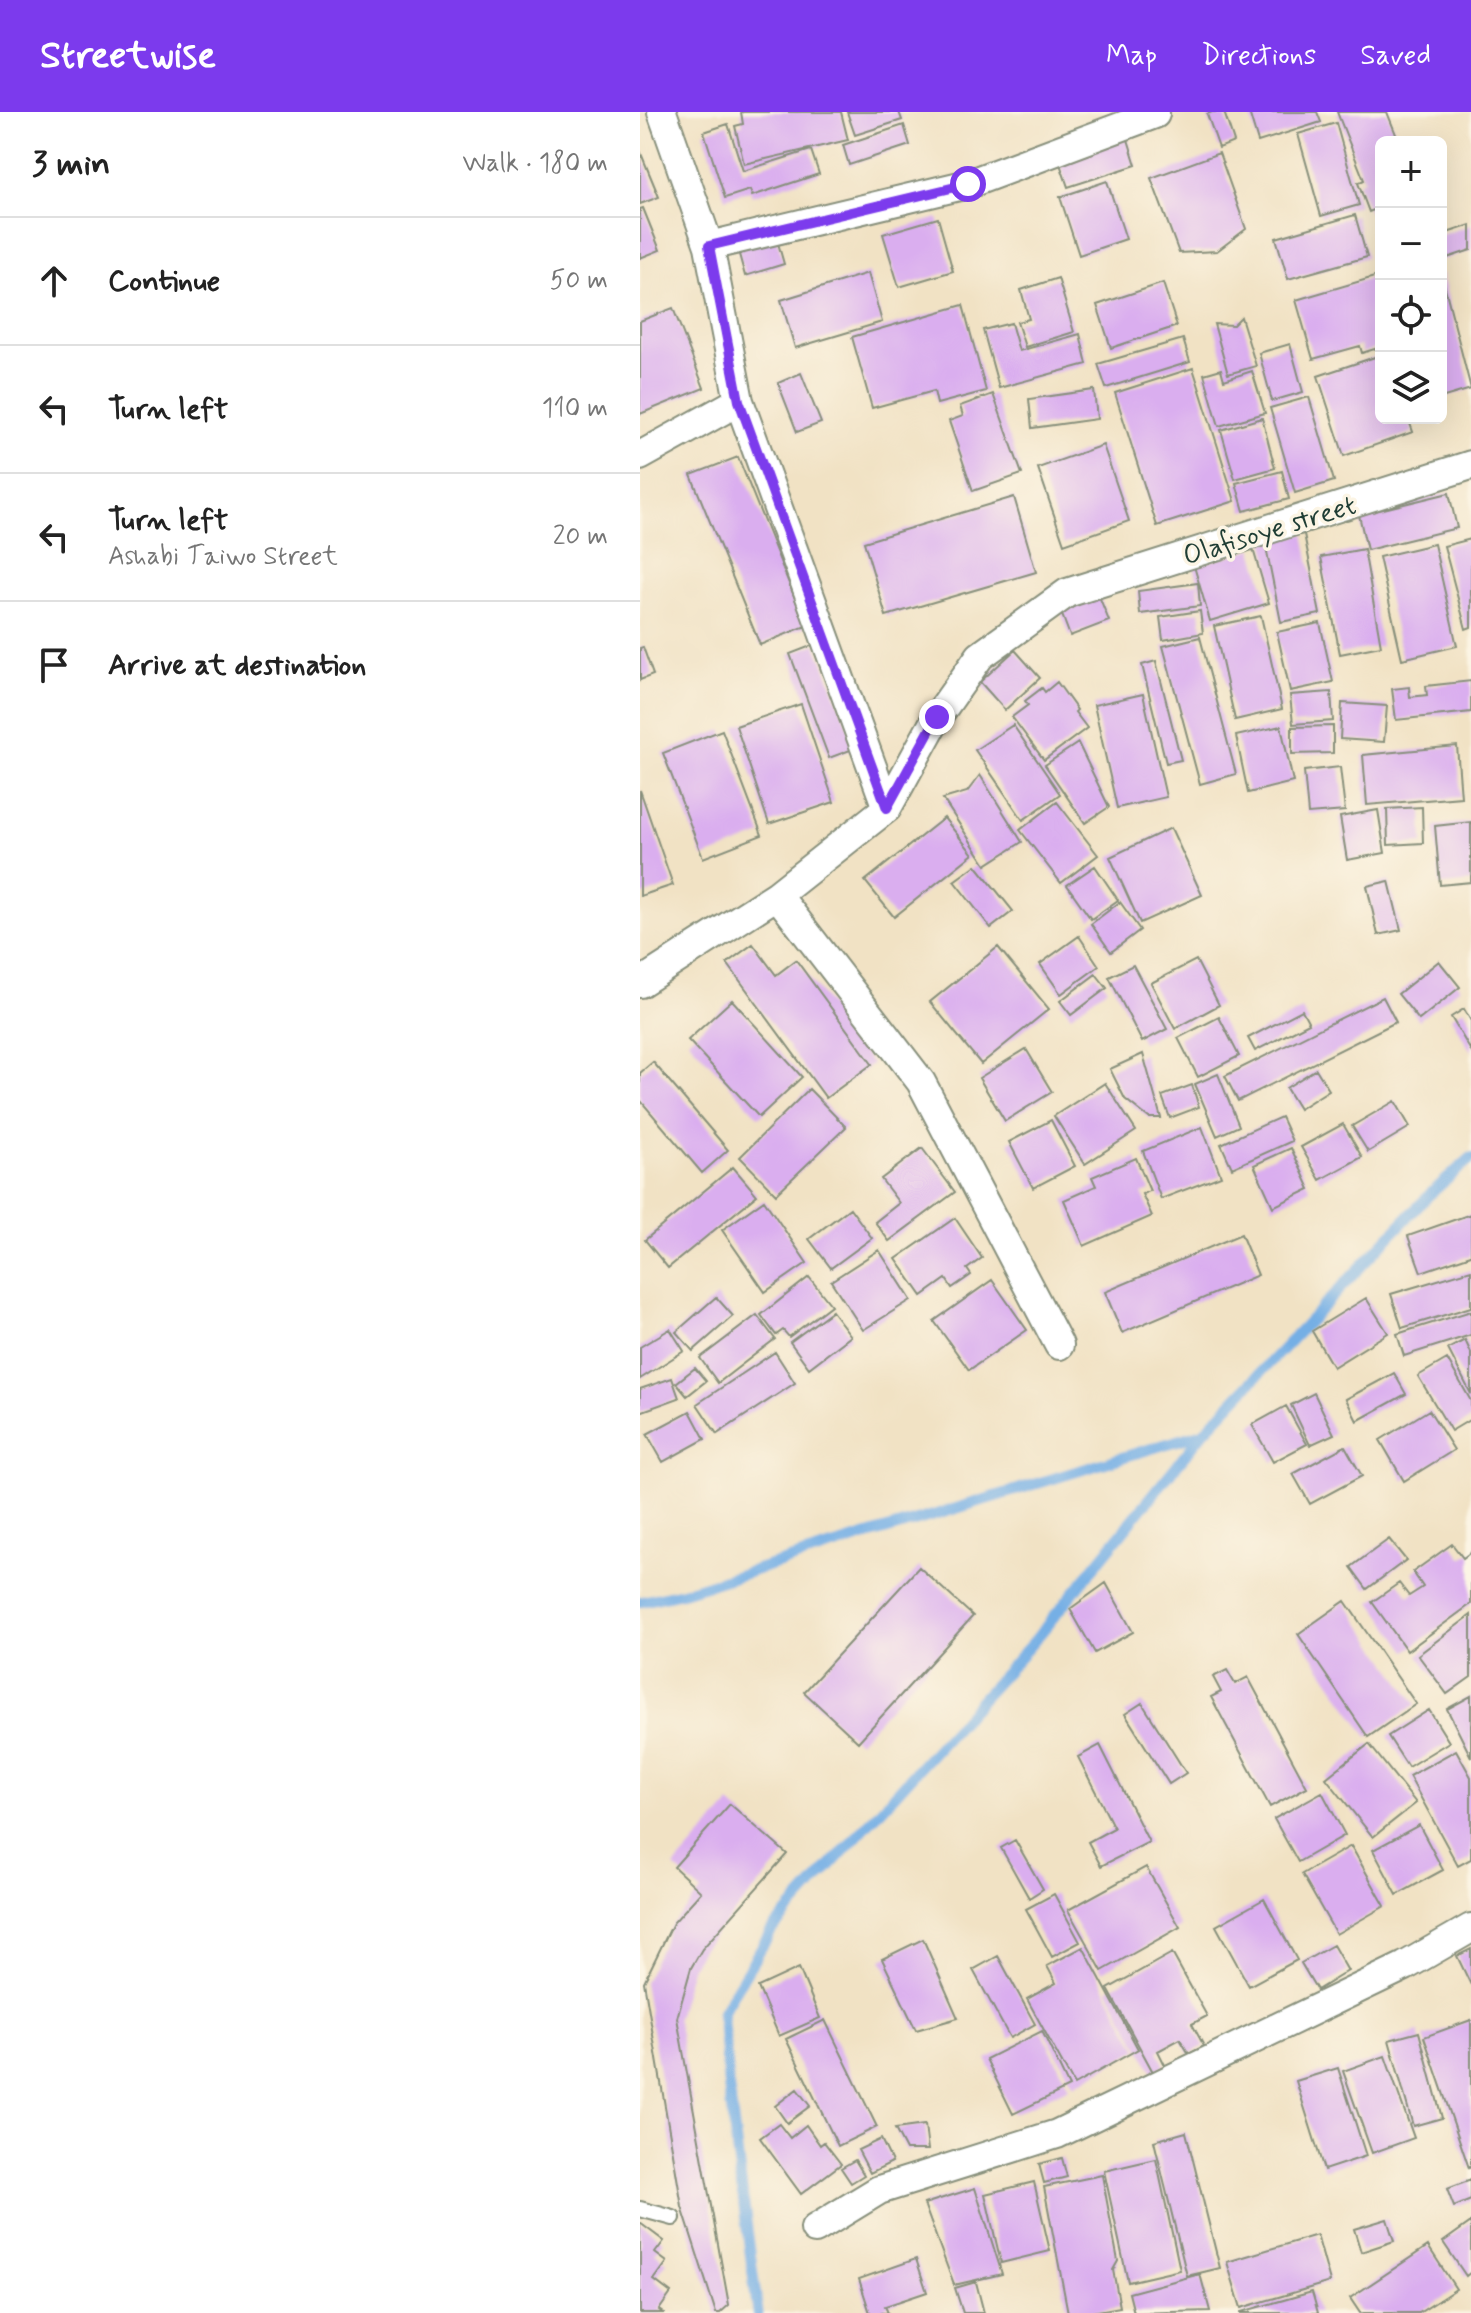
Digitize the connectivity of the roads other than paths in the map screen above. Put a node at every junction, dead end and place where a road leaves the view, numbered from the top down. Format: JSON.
{"nodes":[{"id":1,"x":662,"y":112,"type":"edge"},
{"id":2,"x":1158,"y":113,"type":"edge"},
{"id":3,"x":709,"y":246,"type":"junction"},
{"id":4,"x":739,"y":401,"type":"junction"},
{"id":5,"x":640,"y":456,"type":"edge"},
{"id":6,"x":1470,"y":472,"type":"edge"},
{"id":7,"x":887,"y":808,"type":"junction"},
{"id":8,"x":777,"y":895,"type":"junction"},
{"id":9,"x":640,"y":983,"type":"edge"},
{"id":10,"x":1059,"y":1345,"type":"dead end"},
{"id":11,"x":1471,"y":1928,"type":"edge"},
{"id":12,"x":640,"y":2209,"type":"edge"},
{"id":13,"x":673,"y":2218,"type":"dead end"},
{"id":14,"x":815,"y":2229,"type":"dead end"}],
"edges":[{"from":1,"to":3,"type":"street"},
{"from":2,"to":3,"type":"street"},
{"from":3,"to":4,"type":"street"},
{"from":4,"to":5,"type":"street"},
{"from":4,"to":7,"type":"street"},
{"from":6,"to":7,"type":"street","name":"Olafisoye street"},
{"from":7,"to":8,"type":"street"},
{"from":8,"to":9,"type":"street"},
{"from":8,"to":10,"type":"street"},
{"from":11,"to":14,"type":"street"},
{"from":12,"to":13,"type":"lane"}]}
